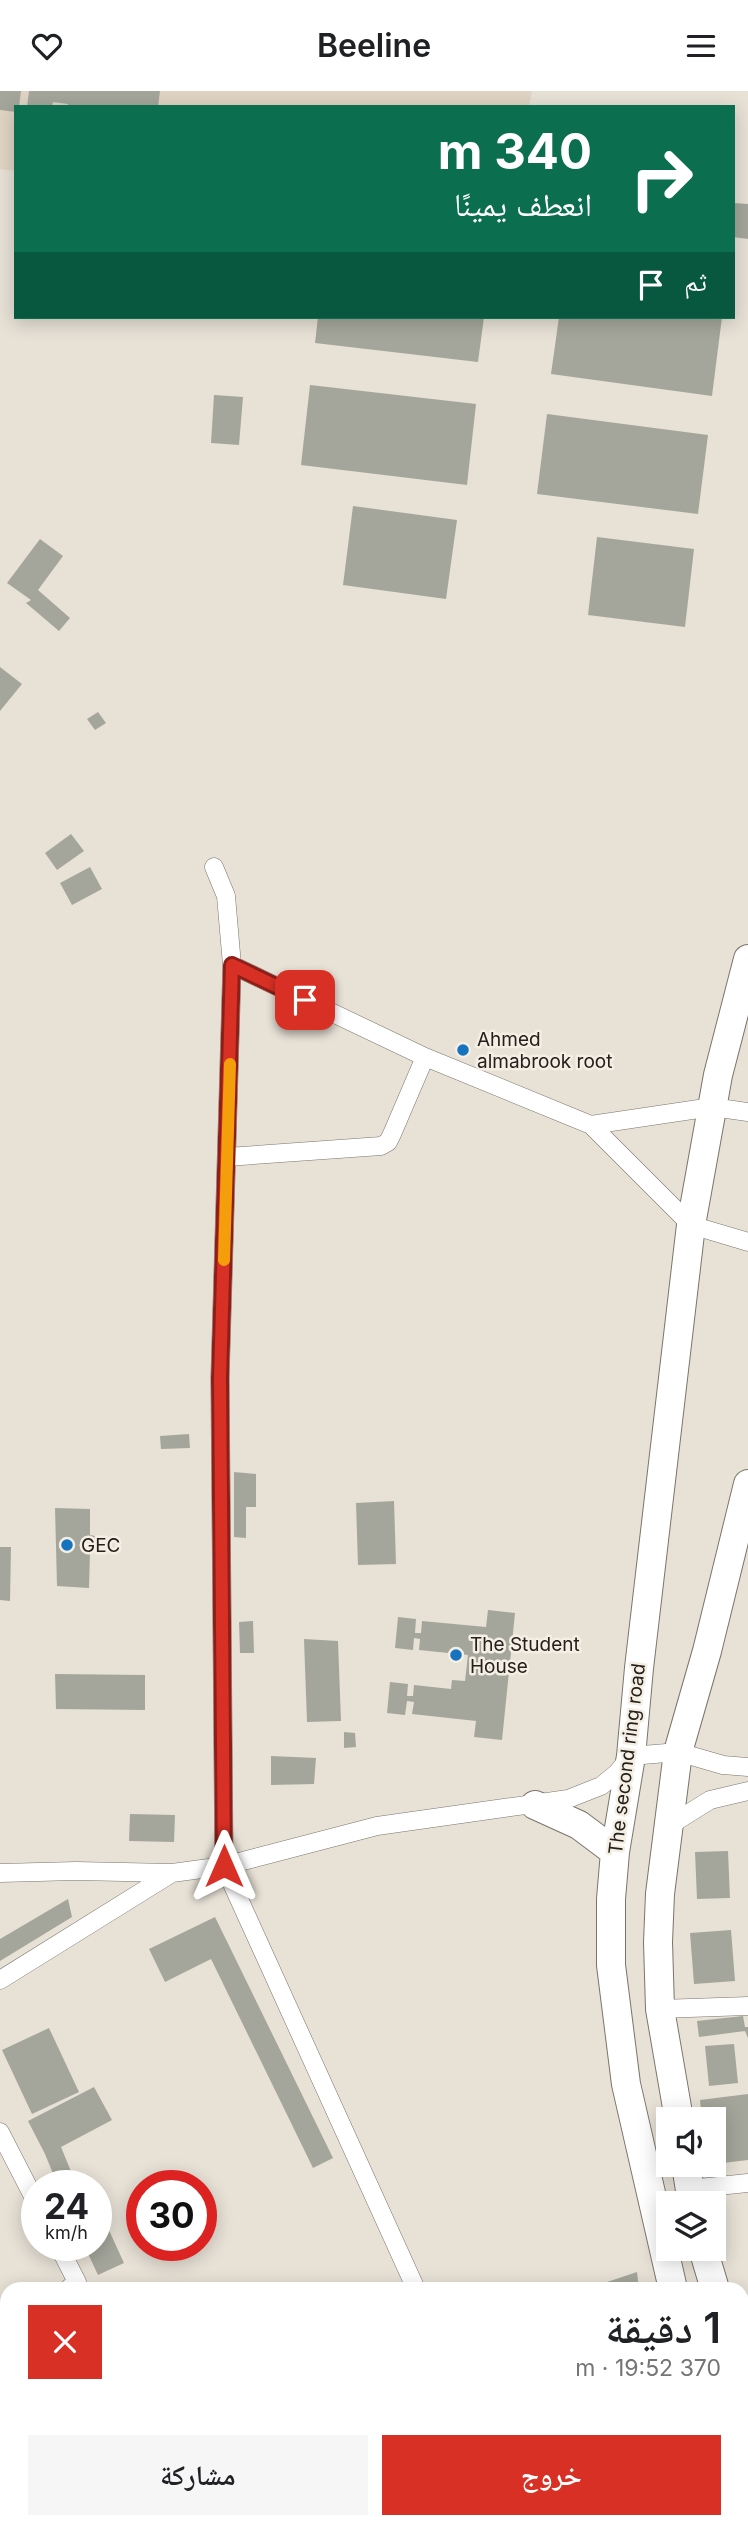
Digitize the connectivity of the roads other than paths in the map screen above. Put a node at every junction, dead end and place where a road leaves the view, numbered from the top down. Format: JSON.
{"nodes":[{"id":1,"x":214,"y":867,"type":"dead end"},
{"id":2,"x":748,"y":959,"type":"edge"},
{"id":3,"x":232,"y":965,"type":"junction"},
{"id":4,"x":425,"y":1057,"type":"junction"},
{"id":5,"x":712,"y":1107,"type":"junction"},
{"id":6,"x":748,"y":1112,"type":"edge"},
{"id":7,"x":591,"y":1125,"type":"junction"},
{"id":8,"x":227,"y":1157,"type":"junction"},
{"id":9,"x":691,"y":1226,"type":"junction"},
{"id":10,"x":748,"y":1242,"type":"edge"},
{"id":11,"x":748,"y":1484,"type":"edge"},
{"id":12,"x":678,"y":1752,"type":"junction"},
{"id":13,"x":631,"y":1756,"type":"junction"},
{"id":14,"x":748,"y":1767,"type":"edge"},
{"id":15,"x":748,"y":1791,"type":"edge"},
{"id":16,"x":535,"y":1805,"type":"junction"},
{"id":17,"x":670,"y":1825,"type":"junction"},
{"id":18,"x":615,"y":1852,"type":"junction"},
{"id":19,"x":224,"y":1866,"type":"junction"},
{"id":20,"x":0,"y":1873,"type":"edge"},
{"id":21,"x":172,"y":1873,"type":"junction"},
{"id":22,"x":0,"y":1980,"type":"edge"},
{"id":23,"x":748,"y":2006,"type":"edge"},
{"id":24,"x":660,"y":2009,"type":"junction"},
{"id":25,"x":677,"y":2107,"type":"edge"},
{"id":26,"x":0,"y":2132,"type":"edge"},
{"id":27,"x":21,"y":2173,"type":"edge"},
{"id":28,"x":748,"y":2183,"type":"edge"},
{"id":29,"x":689,"y":2186,"type":"edge"},
{"id":30,"x":65,"y":2261,"type":"edge"},
{"id":31,"x":707,"y":2261,"type":"edge"},
{"id":32,"x":74,"y":2282,"type":"edge"},
{"id":33,"x":413,"y":2282,"type":"edge"},
{"id":34,"x":671,"y":2282,"type":"edge"},
{"id":35,"x":713,"y":2282,"type":"edge"}],
"edges":[{"from":1,"to":3,"type":"street"},
{"from":2,"to":5,"type":"main road"},
{"from":3,"to":4,"type":"street"},
{"from":3,"to":8,"type":"street"},
{"from":4,"to":7,"type":"street"},
{"from":4,"to":8,"type":"street"},
{"from":5,"to":6,"type":"street"},
{"from":5,"to":7,"type":"street"},
{"from":5,"to":9,"type":"main road","name":"The second ring road"},
{"from":7,"to":9,"type":"street"},
{"from":8,"to":19,"type":"street"},
{"from":9,"to":10,"type":"street"},
{"from":9,"to":13,"type":"main road","name":"The second ring road"},
{"from":11,"to":12,"type":"main road"},
{"from":12,"to":13,"type":"street"},
{"from":12,"to":14,"type":"street"},
{"from":12,"to":17,"type":"main road"},
{"from":13,"to":16,"type":"street"},
{"from":13,"to":18,"type":"main road","name":"The second ring road"},
{"from":15,"to":17,"type":"street"},
{"from":16,"to":18,"type":"main road"},
{"from":16,"to":19,"type":"street"},
{"from":17,"to":24,"type":"main road"},
{"from":18,"to":34,"type":"main road","name":"The second ring road"},
{"from":19,"to":21,"type":"street"},
{"from":19,"to":33,"type":"street"},
{"from":20,"to":21,"type":"street"},
{"from":21,"to":22,"type":"street"},
{"from":23,"to":24,"type":"street"},
{"from":24,"to":25,"type":"main road"},
{"from":26,"to":27,"type":"street"},
{"from":28,"to":29,"type":"street"},
{"from":30,"to":32,"type":"street"},
{"from":31,"to":35,"type":"main road"}]}
